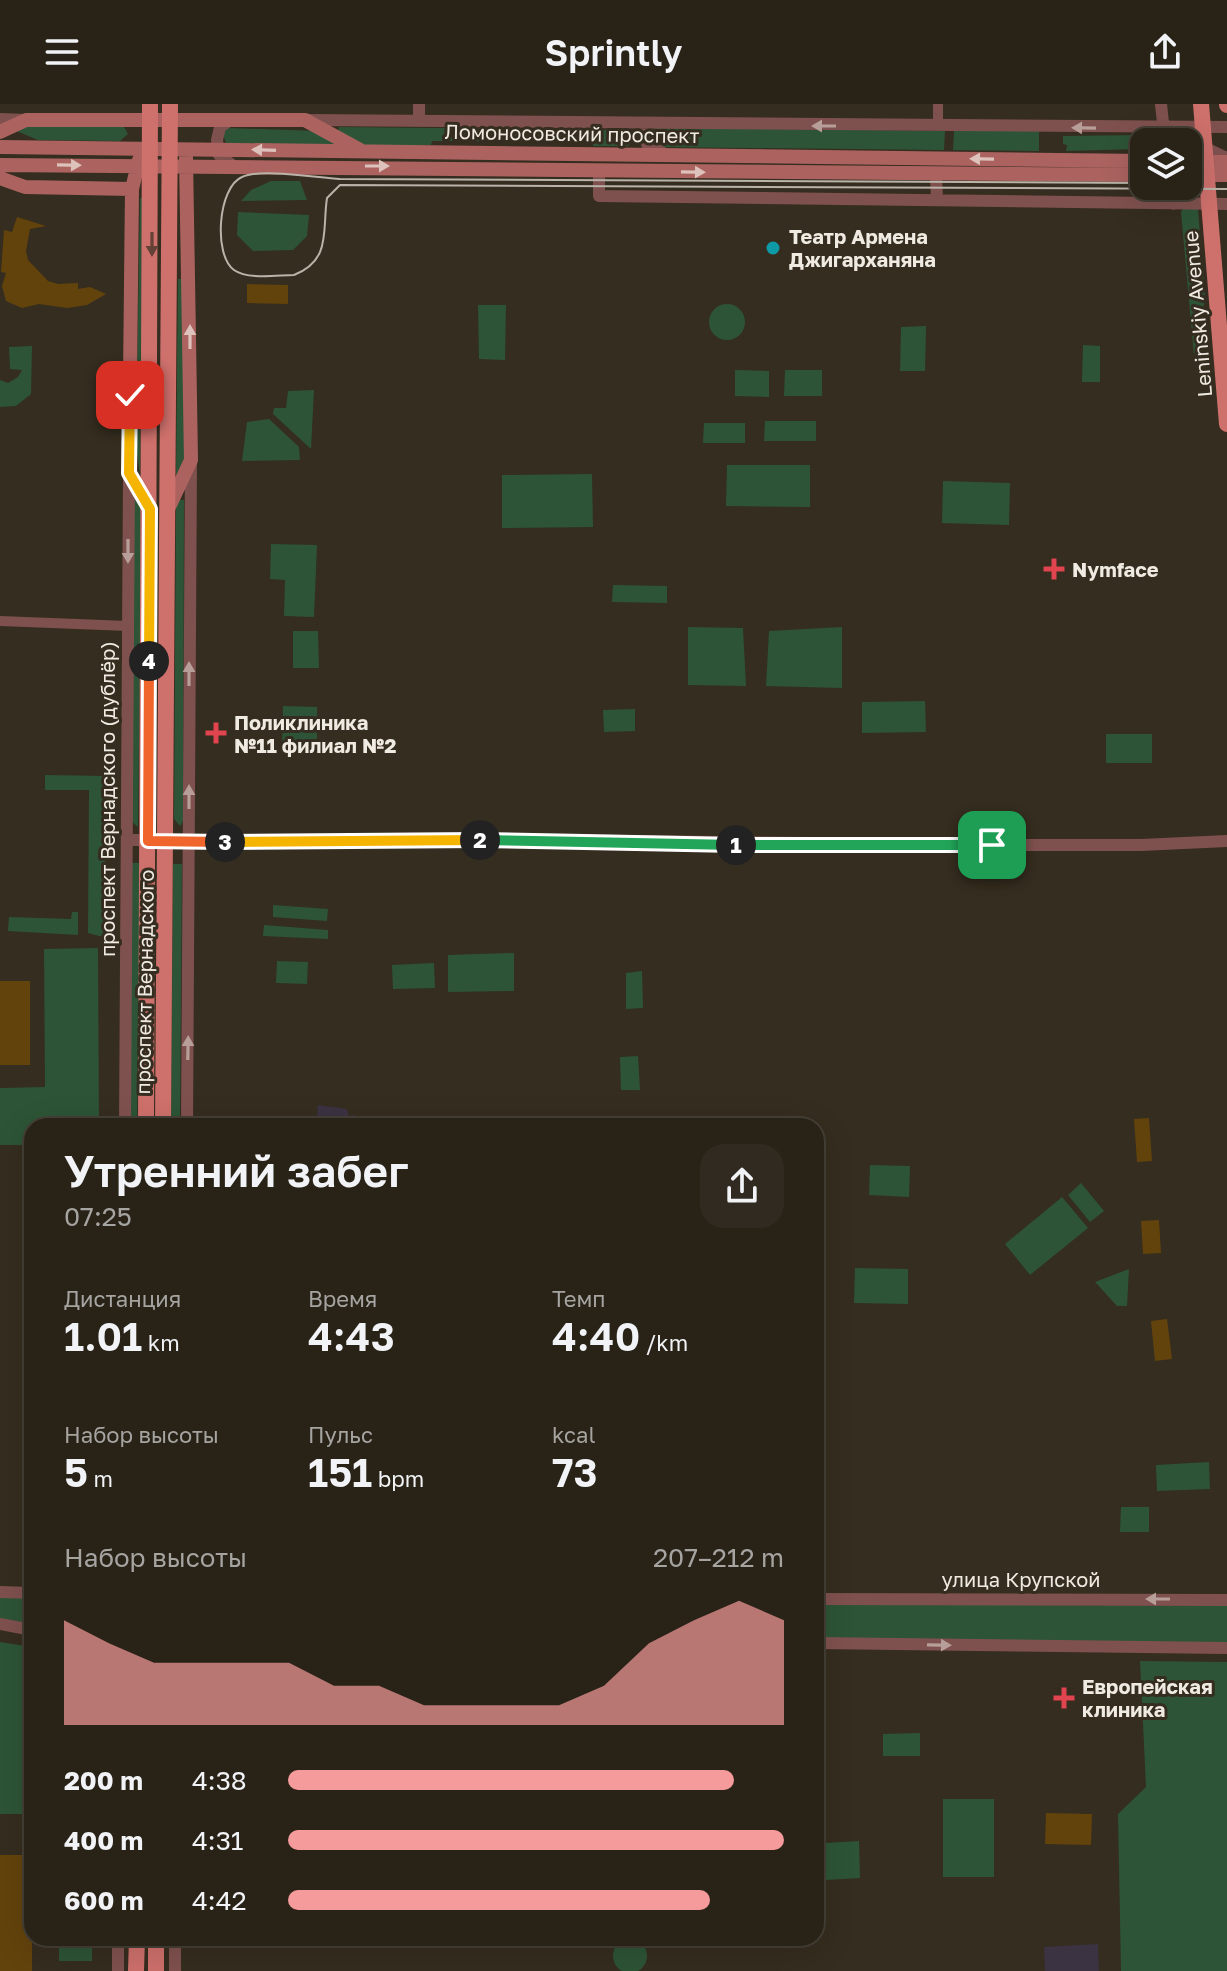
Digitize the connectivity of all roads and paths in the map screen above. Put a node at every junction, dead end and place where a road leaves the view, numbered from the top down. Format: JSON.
{"nodes":[{"id":1,"x":150,"y":104,"type":"edge"},
{"id":2,"x":419,"y":104,"type":"edge"},
{"id":3,"x":938,"y":104,"type":"edge"},
{"id":4,"x":1161,"y":104,"type":"edge"},
{"id":5,"x":1201,"y":104,"type":"edge"},
{"id":6,"x":171,"y":113,"type":"edge"},
{"id":7,"x":0,"y":119,"type":"edge"},
{"id":8,"x":26,"y":120,"type":"junction"},
{"id":9,"x":230,"y":120,"type":"junction"},
{"id":10,"x":305,"y":120,"type":"junction"},
{"id":11,"x":419,"y":121,"type":"junction"},
{"id":12,"x":152,"y":122,"type":"junction"},
{"id":13,"x":642,"y":123,"type":"junction"},
{"id":14,"x":938,"y":126,"type":"junction"},
{"id":15,"x":1202,"y":126,"type":"junction"},
{"id":16,"x":1227,"y":127,"type":"edge"},
{"id":17,"x":1162,"y":128,"type":"junction"},
{"id":18,"x":0,"y":132,"type":"edge"},
{"id":19,"x":0,"y":147,"type":"edge"},
{"id":20,"x":147,"y":147,"type":"junction"},
{"id":21,"x":177,"y":147,"type":"junction"},
{"id":22,"x":217,"y":148,"type":"junction"},
{"id":23,"x":368,"y":153,"type":"junction"},
{"id":24,"x":663,"y":153,"type":"junction"},
{"id":25,"x":642,"y":154,"type":"junction"},
{"id":26,"x":1227,"y":160,"type":"edge"},
{"id":27,"x":1130,"y":161,"type":"edge"},
{"id":28,"x":231,"y":164,"type":"junction"},
{"id":29,"x":0,"y":165,"type":"edge"},
{"id":30,"x":189,"y":165,"type":"junction"},
{"id":31,"x":881,"y":165,"type":"junction"},
{"id":32,"x":145,"y":166,"type":"junction"},
{"id":33,"x":172,"y":166,"type":"junction"},
{"id":34,"x":1202,"y":168,"type":"edge"},
{"id":35,"x":599,"y":171,"type":"junction"},
{"id":36,"x":642,"y":171,"type":"junction"},
{"id":37,"x":1202,"y":171,"type":"edge"},
{"id":38,"x":936,"y":173,"type":"junction"},
{"id":39,"x":1130,"y":175,"type":"edge"},
{"id":40,"x":1227,"y":175,"type":"edge"},
{"id":41,"x":0,"y":178,"type":"edge"},
{"id":42,"x":0,"y":187,"type":"edge"},
{"id":43,"x":25,"y":187,"type":"junction"},
{"id":44,"x":1202,"y":188,"type":"edge"},
{"id":45,"x":132,"y":189,"type":"junction"},
{"id":46,"x":937,"y":200,"type":"junction"},
{"id":47,"x":1173,"y":200,"type":"edge"},
{"id":48,"x":1176,"y":200,"type":"edge"},
{"id":49,"x":1173,"y":204,"type":"junction"},
{"id":50,"x":1208,"y":204,"type":"junction"},
{"id":51,"x":1227,"y":204,"type":"edge"},
{"id":52,"x":1227,"y":424,"type":"edge"},
{"id":53,"x":191,"y":460,"type":"junction"},
{"id":54,"x":129,"y":473,"type":"junction"},
{"id":55,"x":169,"y":507,"type":"junction"},
{"id":56,"x":150,"y":509,"type":"junction"},
{"id":57,"x":0,"y":621,"type":"edge"},
{"id":58,"x":128,"y":626,"type":"junction"},
{"id":59,"x":127,"y":840,"type":"junction"},
{"id":60,"x":157,"y":841,"type":"junction"},
{"id":61,"x":1227,"y":841,"type":"edge"},
{"id":62,"x":189,"y":842,"type":"junction"},
{"id":63,"x":125,"y":1118,"type":"edge"},
{"id":64,"x":146,"y":1118,"type":"edge"},
{"id":65,"x":163,"y":1118,"type":"edge"},
{"id":66,"x":187,"y":1118,"type":"edge"},
{"id":67,"x":0,"y":1592,"type":"edge"},
{"id":68,"x":24,"y":1593,"type":"edge"},
{"id":69,"x":824,"y":1599,"type":"edge"},
{"id":70,"x":1227,"y":1600,"type":"edge"},
{"id":71,"x":0,"y":1624,"type":"edge"},
{"id":72,"x":24,"y":1628,"type":"edge"},
{"id":73,"x":824,"y":1643,"type":"edge"},
{"id":74,"x":1227,"y":1648,"type":"edge"},
{"id":75,"x":118,"y":1946,"type":"edge"},
{"id":76,"x":137,"y":1946,"type":"edge"},
{"id":77,"x":156,"y":1946,"type":"edge"},
{"id":78,"x":175,"y":1946,"type":"edge"},
{"id":79,"x":118,"y":1971,"type":"edge"},
{"id":80,"x":136,"y":1971,"type":"edge"},
{"id":81,"x":156,"y":1971,"type":"edge"},
{"id":82,"x":175,"y":1971,"type":"edge"}],
"edges":[{"from":1,"to":12,"type":"main road"},
{"from":2,"to":11,"type":"street"},
{"from":3,"to":14,"type":"street"},
{"from":4,"to":17,"type":"street"},
{"from":5,"to":15,"type":"main road","name":"Leninskiy Avenue"},
{"from":6,"to":9,"type":"main road"},
{"from":6,"to":12,"type":"main road"},
{"from":6,"to":21,"type":"main road","name":"проспект Вернадского"},
{"from":7,"to":8,"type":"street"},
{"from":8,"to":12,"type":"main road"},
{"from":8,"to":18,"type":"main road"},
{"from":9,"to":10,"type":"main road"},
{"from":9,"to":22,"type":"street"},
{"from":10,"to":11,"type":"street"},
{"from":10,"to":23,"type":"main road"},
{"from":11,"to":13,"type":"street"},
{"from":12,"to":20,"type":"main road","name":"проспект Вернадского"},
{"from":14,"to":13,"type":"street","one_way":true},
{"from":13,"to":24,"type":"street"},
{"from":17,"to":14,"type":"street","one_way":true},
{"from":15,"to":16,"type":"street"},
{"from":15,"to":17,"type":"street"},
{"from":19,"to":20,"type":"main road","name":"Ломоносовский проспект"},
{"from":20,"to":21,"type":"main road","name":"Ломоносовский проспект"},
{"from":20,"to":32,"type":"main road","name":"проспект Вернадского"},
{"from":21,"to":22,"type":"main road","name":"Ломоносовский проспект"},
{"from":21,"to":30,"type":"main road"},
{"from":21,"to":33,"type":"main road","name":"проспект Вернадского"},
{"from":23,"to":22,"type":"main road","name":"Ломоносовский проспект","one_way":true},
{"from":22,"to":28,"type":"street"},
{"from":23,"to":25,"type":"main road","name":"Ломоносовский проспект"},
{"from":24,"to":25,"type":"main road","name":"Ломоносовский проспект"},
{"from":24,"to":31,"type":"main road","name":"Ломоносовский проспект"},
{"from":25,"to":36,"type":"main road"},
{"from":26,"to":34,"type":"main road"},
{"from":27,"to":31,"type":"main road","name":"Ломоносовский проспект","one_way":true},
{"from":28,"to":30,"type":"main road","name":"Ломоносовский проспект"},
{"from":28,"to":35,"type":"main road","name":"Ломоносовский проспект","one_way":true},
{"from":29,"to":32,"type":"main road","one_way":true},
{"from":30,"to":33,"type":"main road","name":"Ломоносовский проспект"},
{"from":53,"to":30,"type":"main road","one_way":true},
{"from":36,"to":31,"type":"main road","name":"Ломоносовский проспект","one_way":true},
{"from":31,"to":38,"type":"main road","name":"Ломоносовский проспект"},
{"from":32,"to":33,"type":"main road"},
{"from":32,"to":45,"type":"main road","name":"проспект Вернадского (дублёр)"},
{"from":32,"to":56,"type":"main road","name":"проспект Вернадского","one_way":true},
{"from":33,"to":55,"type":"main road","name":"проспект Вернадского"},
{"from":35,"to":36,"type":"main road","name":"Ломоносовский проспект"},
{"from":35,"to":46,"type":"street"},
{"from":37,"to":40,"type":"main road"},
{"from":38,"to":39,"type":"main road","name":"Ломоносовский проспект"},
{"from":38,"to":46,"type":"street"},
{"from":41,"to":43,"type":"main road"},
{"from":42,"to":43,"type":"street"},
{"from":43,"to":45,"type":"main road"},
{"from":44,"to":50,"type":"main road","name":"Leninskiy Avenue"},
{"from":45,"to":54,"type":"main road","name":"проспект Вернадского (дублёр)"},
{"from":46,"to":49,"type":"street"},
{"from":47,"to":49,"type":"street"},
{"from":48,"to":49,"type":"street"},
{"from":49,"to":50,"type":"street"},
{"from":50,"to":51,"type":"street"},
{"from":50,"to":52,"type":"main road","name":"Leninskiy Avenue"},
{"from":53,"to":55,"type":"main road"},
{"from":62,"to":53,"type":"street","one_way":true},
{"from":54,"to":56,"type":"main road"},
{"from":54,"to":58,"type":"street","name":"проспект Вернадского (дублёр)","one_way":true},
{"from":55,"to":60,"type":"main road","name":"проспект Вернадского"},
{"from":56,"to":60,"type":"main road","name":"проспект Вернадского"},
{"from":57,"to":58,"type":"street"},
{"from":58,"to":59,"type":"street","name":"проспект Вернадского (дублёр)"},
{"from":59,"to":60,"type":"street"},
{"from":59,"to":63,"type":"street","name":"проспект Вернадского (дублёр)"},
{"from":60,"to":62,"type":"street"},
{"from":60,"to":64,"type":"main road","name":"проспект Вернадского"},
{"from":60,"to":65,"type":"main road","name":"проспект Вернадского"},
{"from":61,"to":62,"type":"street"},
{"from":66,"to":62,"type":"street","one_way":true},
{"from":67,"to":68,"type":"street"},
{"from":70,"to":69,"type":"street","name":"улица Крупской","one_way":true},
{"from":71,"to":72,"type":"street"},
{"from":73,"to":74,"type":"street","one_way":true},
{"from":75,"to":79,"type":"street"},
{"from":76,"to":80,"type":"main road"},
{"from":77,"to":81,"type":"main road"},
{"from":78,"to":82,"type":"street"}]}
